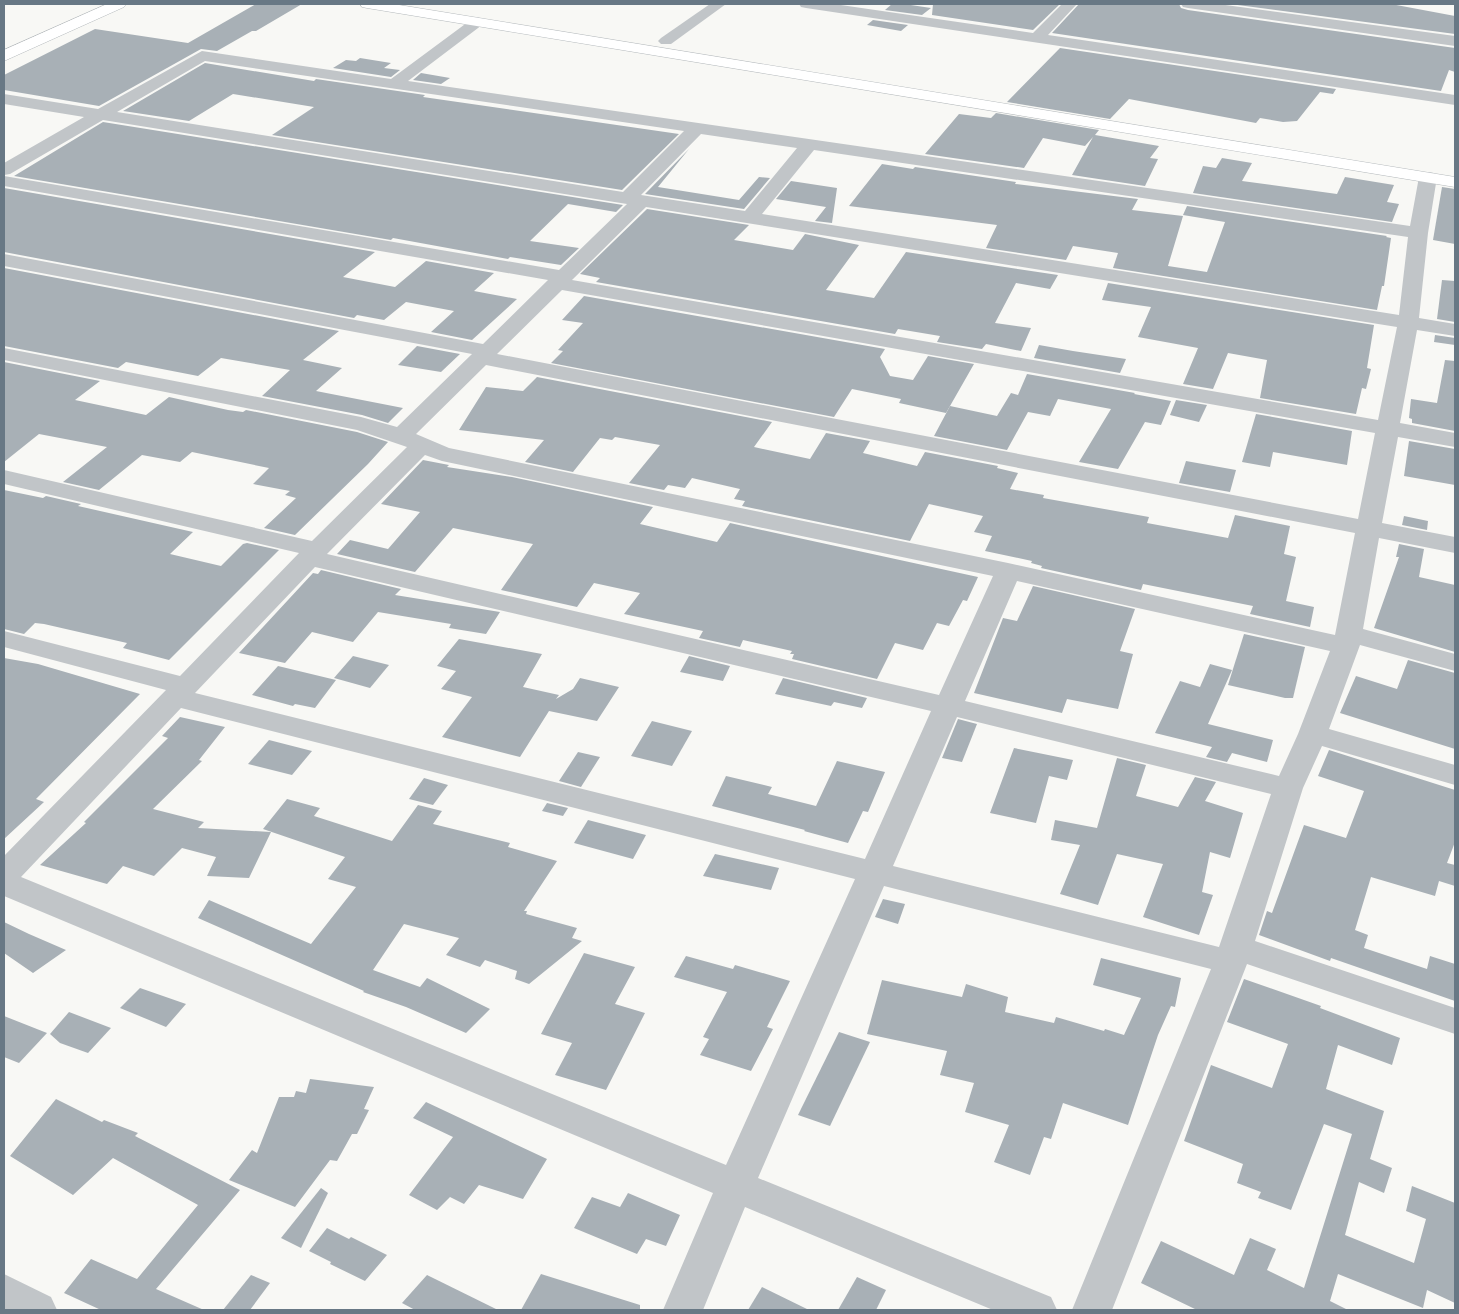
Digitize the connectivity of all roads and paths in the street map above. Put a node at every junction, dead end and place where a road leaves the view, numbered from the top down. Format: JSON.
{"nodes":[{"id":1,"x":95,"y":4,"type":"edge"},
{"id":2,"x":119,"y":4,"type":"edge"},
{"id":3,"x":367,"y":4,"type":"edge"},
{"id":4,"x":434,"y":4,"type":"edge"},
{"id":5,"x":719,"y":4,"type":"edge"},
{"id":6,"x":806,"y":4,"type":"edge"},
{"id":7,"x":1070,"y":4,"type":"edge"},
{"id":8,"x":1188,"y":4,"type":"edge"},
{"id":9,"x":477,"y":22,"type":"junction"},
{"id":10,"x":1037,"y":38,"type":"junction"},
{"id":11,"x":666,"y":41,"type":"junction"},
{"id":12,"x":1455,"y":42,"type":"edge"},
{"id":13,"x":4,"y":45,"type":"edge"},
{"id":14,"x":4,"y":56,"type":"edge"},
{"id":15,"x":394,"y":84,"type":"junction"},
{"id":16,"x":4,"y":99,"type":"edge"},
{"id":17,"x":1455,"y":100,"type":"edge"},
{"id":18,"x":101,"y":114,"type":"junction"},
{"id":19,"x":697,"y":128,"type":"junction"},
{"id":20,"x":810,"y":144,"type":"junction"},
{"id":21,"x":1455,"y":169,"type":"edge"},
{"id":22,"x":4,"y":170,"type":"edge"},
{"id":23,"x":1428,"y":177,"type":"junction"},
{"id":24,"x":4,"y":181,"type":"edge"},
{"id":25,"x":1455,"y":182,"type":"edge"},
{"id":26,"x":634,"y":199,"type":"junction"},
{"id":27,"x":750,"y":218,"type":"junction"},
{"id":28,"x":1418,"y":233,"type":"junction"},
{"id":29,"x":4,"y":260,"type":"edge"},
{"id":30,"x":560,"y":280,"type":"junction"},
{"id":31,"x":1408,"y":323,"type":"junction"},
{"id":32,"x":1455,"y":330,"type":"edge"},
{"id":33,"x":4,"y":354,"type":"edge"},
{"id":34,"x":484,"y":354,"type":"junction"},
{"id":35,"x":1388,"y":429,"type":"junction"},
{"id":36,"x":1455,"y":440,"type":"edge"},
{"id":37,"x":411,"y":441,"type":"junction"},
{"id":38,"x":4,"y":477,"type":"edge"},
{"id":39,"x":1369,"y":528,"type":"junction"},
{"id":40,"x":1455,"y":545,"type":"edge"},
{"id":41,"x":313,"y":554,"type":"junction"},
{"id":42,"x":1008,"y":571,"type":"junction"},
{"id":43,"x":4,"y":639,"type":"edge"},
{"id":44,"x":1348,"y":641,"type":"junction"},
{"id":45,"x":1455,"y":663,"type":"edge"},
{"id":46,"x":181,"y":692,"type":"junction"},
{"id":47,"x":948,"y":706,"type":"junction"},
{"id":48,"x":1313,"y":734,"type":"junction"},
{"id":49,"x":1455,"y":775,"type":"edge"},
{"id":50,"x":1288,"y":788,"type":"junction"},
{"id":51,"x":874,"y":873,"type":"junction"},
{"id":52,"x":4,"y":875,"type":"edge"},
{"id":53,"x":4,"y":882,"type":"edge"},
{"id":54,"x":1234,"y":955,"type":"junction"},
{"id":55,"x":1455,"y":1021,"type":"edge"},
{"id":56,"x":735,"y":1186,"type":"junction"},
{"id":57,"x":4,"y":1292,"type":"edge"},
{"id":58,"x":37,"y":1310,"type":"edge"},
{"id":59,"x":683,"y":1310,"type":"edge"},
{"id":60,"x":1037,"y":1310,"type":"edge"},
{"id":61,"x":1092,"y":1310,"type":"edge"}],
"edges":[{"from":1,"to":13,"type":"main road"},
{"from":2,"to":14,"type":"main road"},
{"from":3,"to":9,"type":"main road"},
{"from":4,"to":11,"type":"main road"},
{"from":5,"to":11,"type":"street"},
{"from":6,"to":10,"type":"street"},
{"from":7,"to":10,"type":"street"},
{"from":8,"to":12,"type":"street"},
{"from":9,"to":15,"type":"street"},
{"from":9,"to":23,"type":"main road"},
{"from":10,"to":17,"type":"street"},
{"from":11,"to":21,"type":"main road"},
{"from":15,"to":18,"type":"street"},
{"from":15,"to":19,"type":"street"},
{"from":16,"to":18,"type":"street"},
{"from":18,"to":22,"type":"street"},
{"from":18,"to":26,"type":"street"},
{"from":19,"to":20,"type":"street"},
{"from":19,"to":26,"type":"street"},
{"from":20,"to":27,"type":"street"},
{"from":20,"to":28,"type":"street"},
{"from":23,"to":25,"type":"main road"},
{"from":23,"to":28,"type":"street"},
{"from":24,"to":30,"type":"street"},
{"from":26,"to":27,"type":"street"},
{"from":26,"to":30,"type":"street"},
{"from":27,"to":31,"type":"street"},
{"from":28,"to":31,"type":"street"},
{"from":29,"to":34,"type":"street"},
{"from":30,"to":34,"type":"street"},
{"from":30,"to":35,"type":"street"},
{"from":31,"to":32,"type":"street"},
{"from":31,"to":35,"type":"street"},
{"from":33,"to":37,"type":"street"},
{"from":34,"to":37,"type":"street"},
{"from":34,"to":39,"type":"street"},
{"from":35,"to":36,"type":"street"},
{"from":35,"to":39,"type":"street"},
{"from":37,"to":41,"type":"street"},
{"from":37,"to":42,"type":"street"},
{"from":38,"to":41,"type":"street"},
{"from":39,"to":40,"type":"street"},
{"from":39,"to":44,"type":"street"},
{"from":41,"to":46,"type":"street"},
{"from":41,"to":47,"type":"street"},
{"from":42,"to":44,"type":"street"},
{"from":42,"to":47,"type":"street"},
{"from":43,"to":46,"type":"street"},
{"from":44,"to":45,"type":"street"},
{"from":44,"to":48,"type":"street"},
{"from":46,"to":51,"type":"street"},
{"from":46,"to":52,"type":"street"},
{"from":47,"to":50,"type":"street"},
{"from":47,"to":51,"type":"street"},
{"from":48,"to":49,"type":"street"},
{"from":48,"to":50,"type":"street"},
{"from":50,"to":54,"type":"street"},
{"from":51,"to":54,"type":"street"},
{"from":51,"to":56,"type":"street"},
{"from":53,"to":56,"type":"street"},
{"from":54,"to":55,"type":"street"},
{"from":54,"to":61,"type":"street"},
{"from":56,"to":59,"type":"street"},
{"from":56,"to":60,"type":"street"},
{"from":57,"to":58,"type":"street"}]}
